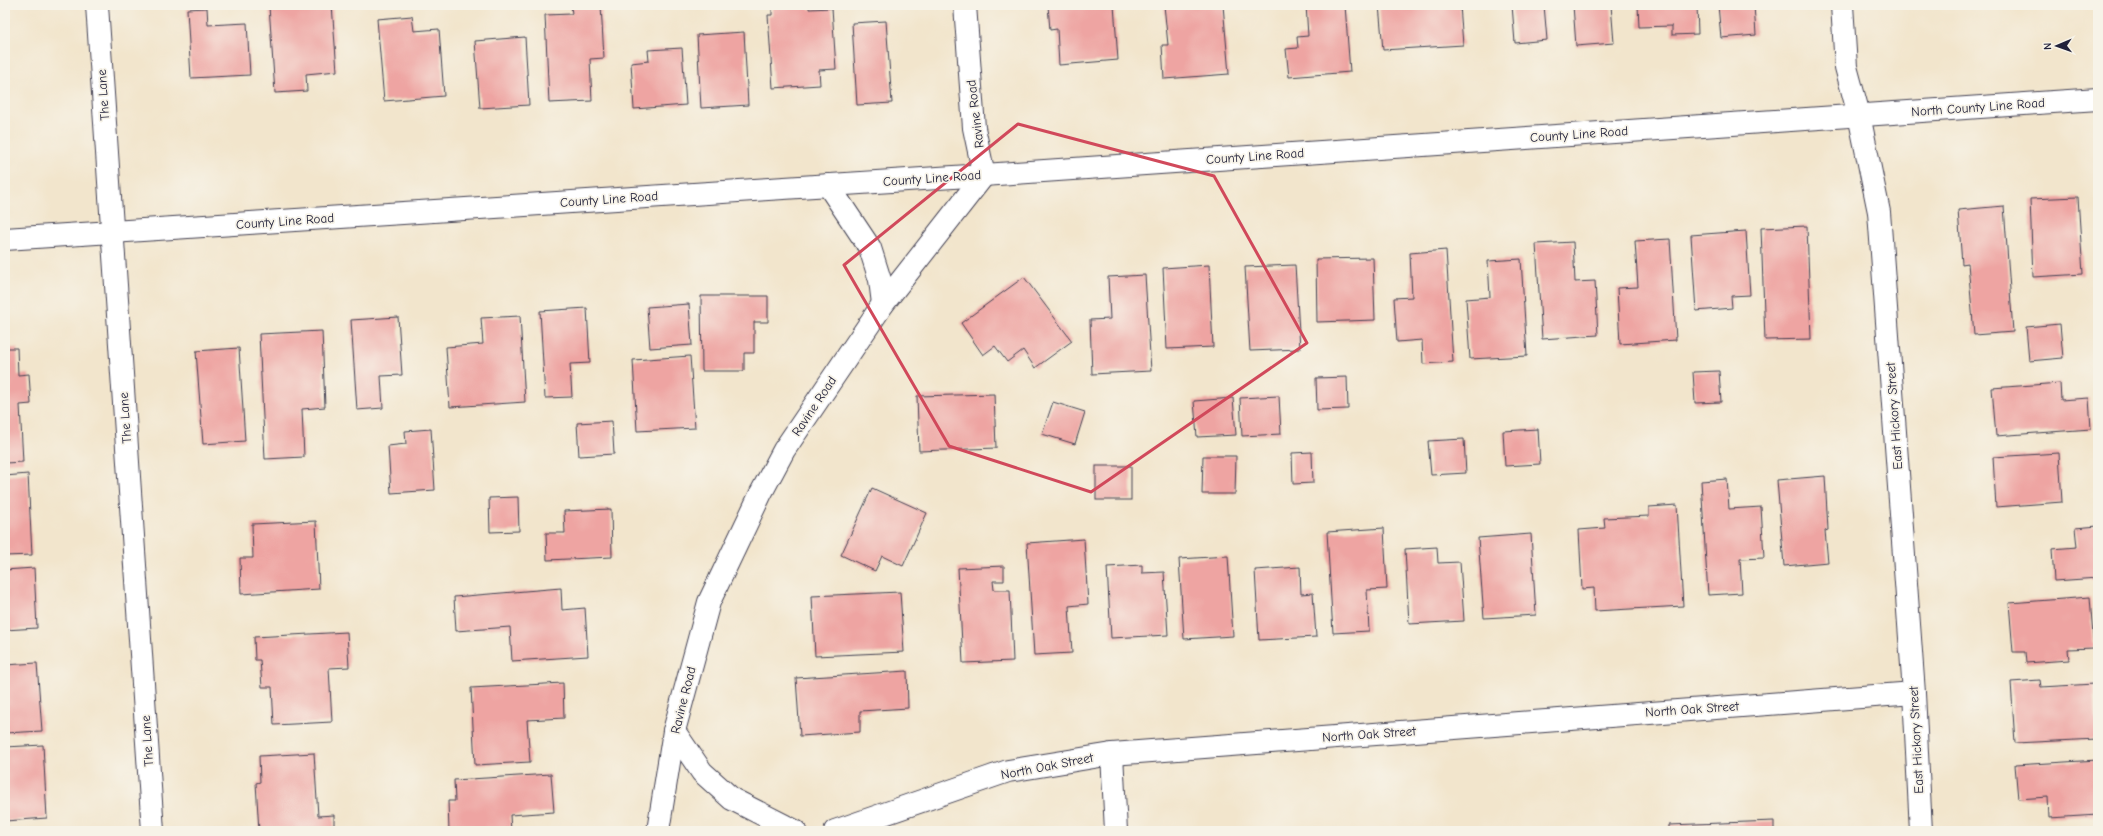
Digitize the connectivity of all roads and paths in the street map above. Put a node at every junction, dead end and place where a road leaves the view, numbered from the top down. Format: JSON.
{"nodes":[{"id":1,"x":97,"y":5,"type":"edge"},
{"id":2,"x":965,"y":5,"type":"edge"},
{"id":3,"x":1842,"y":5,"type":"edge"},
{"id":4,"x":2098,"y":99,"type":"edge"},
{"id":5,"x":1859,"y":115,"type":"junction"},
{"id":6,"x":984,"y":175,"type":"junction"},
{"id":7,"x":828,"y":185,"type":"junction"},
{"id":8,"x":112,"y":232,"type":"junction"},
{"id":9,"x":5,"y":239,"type":"edge"},
{"id":10,"x":883,"y":304,"type":"junction"},
{"id":11,"x":1914,"y":693,"type":"junction"},
{"id":12,"x":674,"y":731,"type":"junction"},
{"id":13,"x":1112,"y":754,"type":"junction"},
{"id":14,"x":153,"y":831,"type":"edge"},
{"id":15,"x":658,"y":831,"type":"edge"},
{"id":16,"x":795,"y":831,"type":"edge"},
{"id":17,"x":835,"y":831,"type":"edge"},
{"id":18,"x":1116,"y":831,"type":"edge"},
{"id":19,"x":1921,"y":831,"type":"edge"}],
"edges":[{"from":1,"to":8,"type":"street","name":"The Lane"},
{"from":2,"to":6,"type":"street","name":"Ravine Road"},
{"from":3,"to":5,"type":"street","name":"East Hickory Street"},
{"from":4,"to":5,"type":"street","name":"North County Line Road"},
{"from":5,"to":6,"type":"street","name":"County Line Road"},
{"from":5,"to":11,"type":"street","name":"East Hickory Street"},
{"from":6,"to":7,"type":"street","name":"County Line Road"},
{"from":6,"to":10,"type":"street","name":"Ravine Road"},
{"from":7,"to":8,"type":"street","name":"County Line Road"},
{"from":7,"to":10,"type":"street"},
{"from":8,"to":9,"type":"street","name":"County Line Road"},
{"from":8,"to":14,"type":"street","name":"The Lane"},
{"from":10,"to":12,"type":"street","name":"Ravine Road"},
{"from":11,"to":13,"type":"street","name":"North Oak Street"},
{"from":11,"to":19,"type":"street","name":"East Hickory Street"},
{"from":12,"to":15,"type":"street","name":"Ravine Road"},
{"from":12,"to":16,"type":"street"},
{"from":13,"to":17,"type":"street","name":"North Oak Street"},
{"from":13,"to":18,"type":"street"}]}
